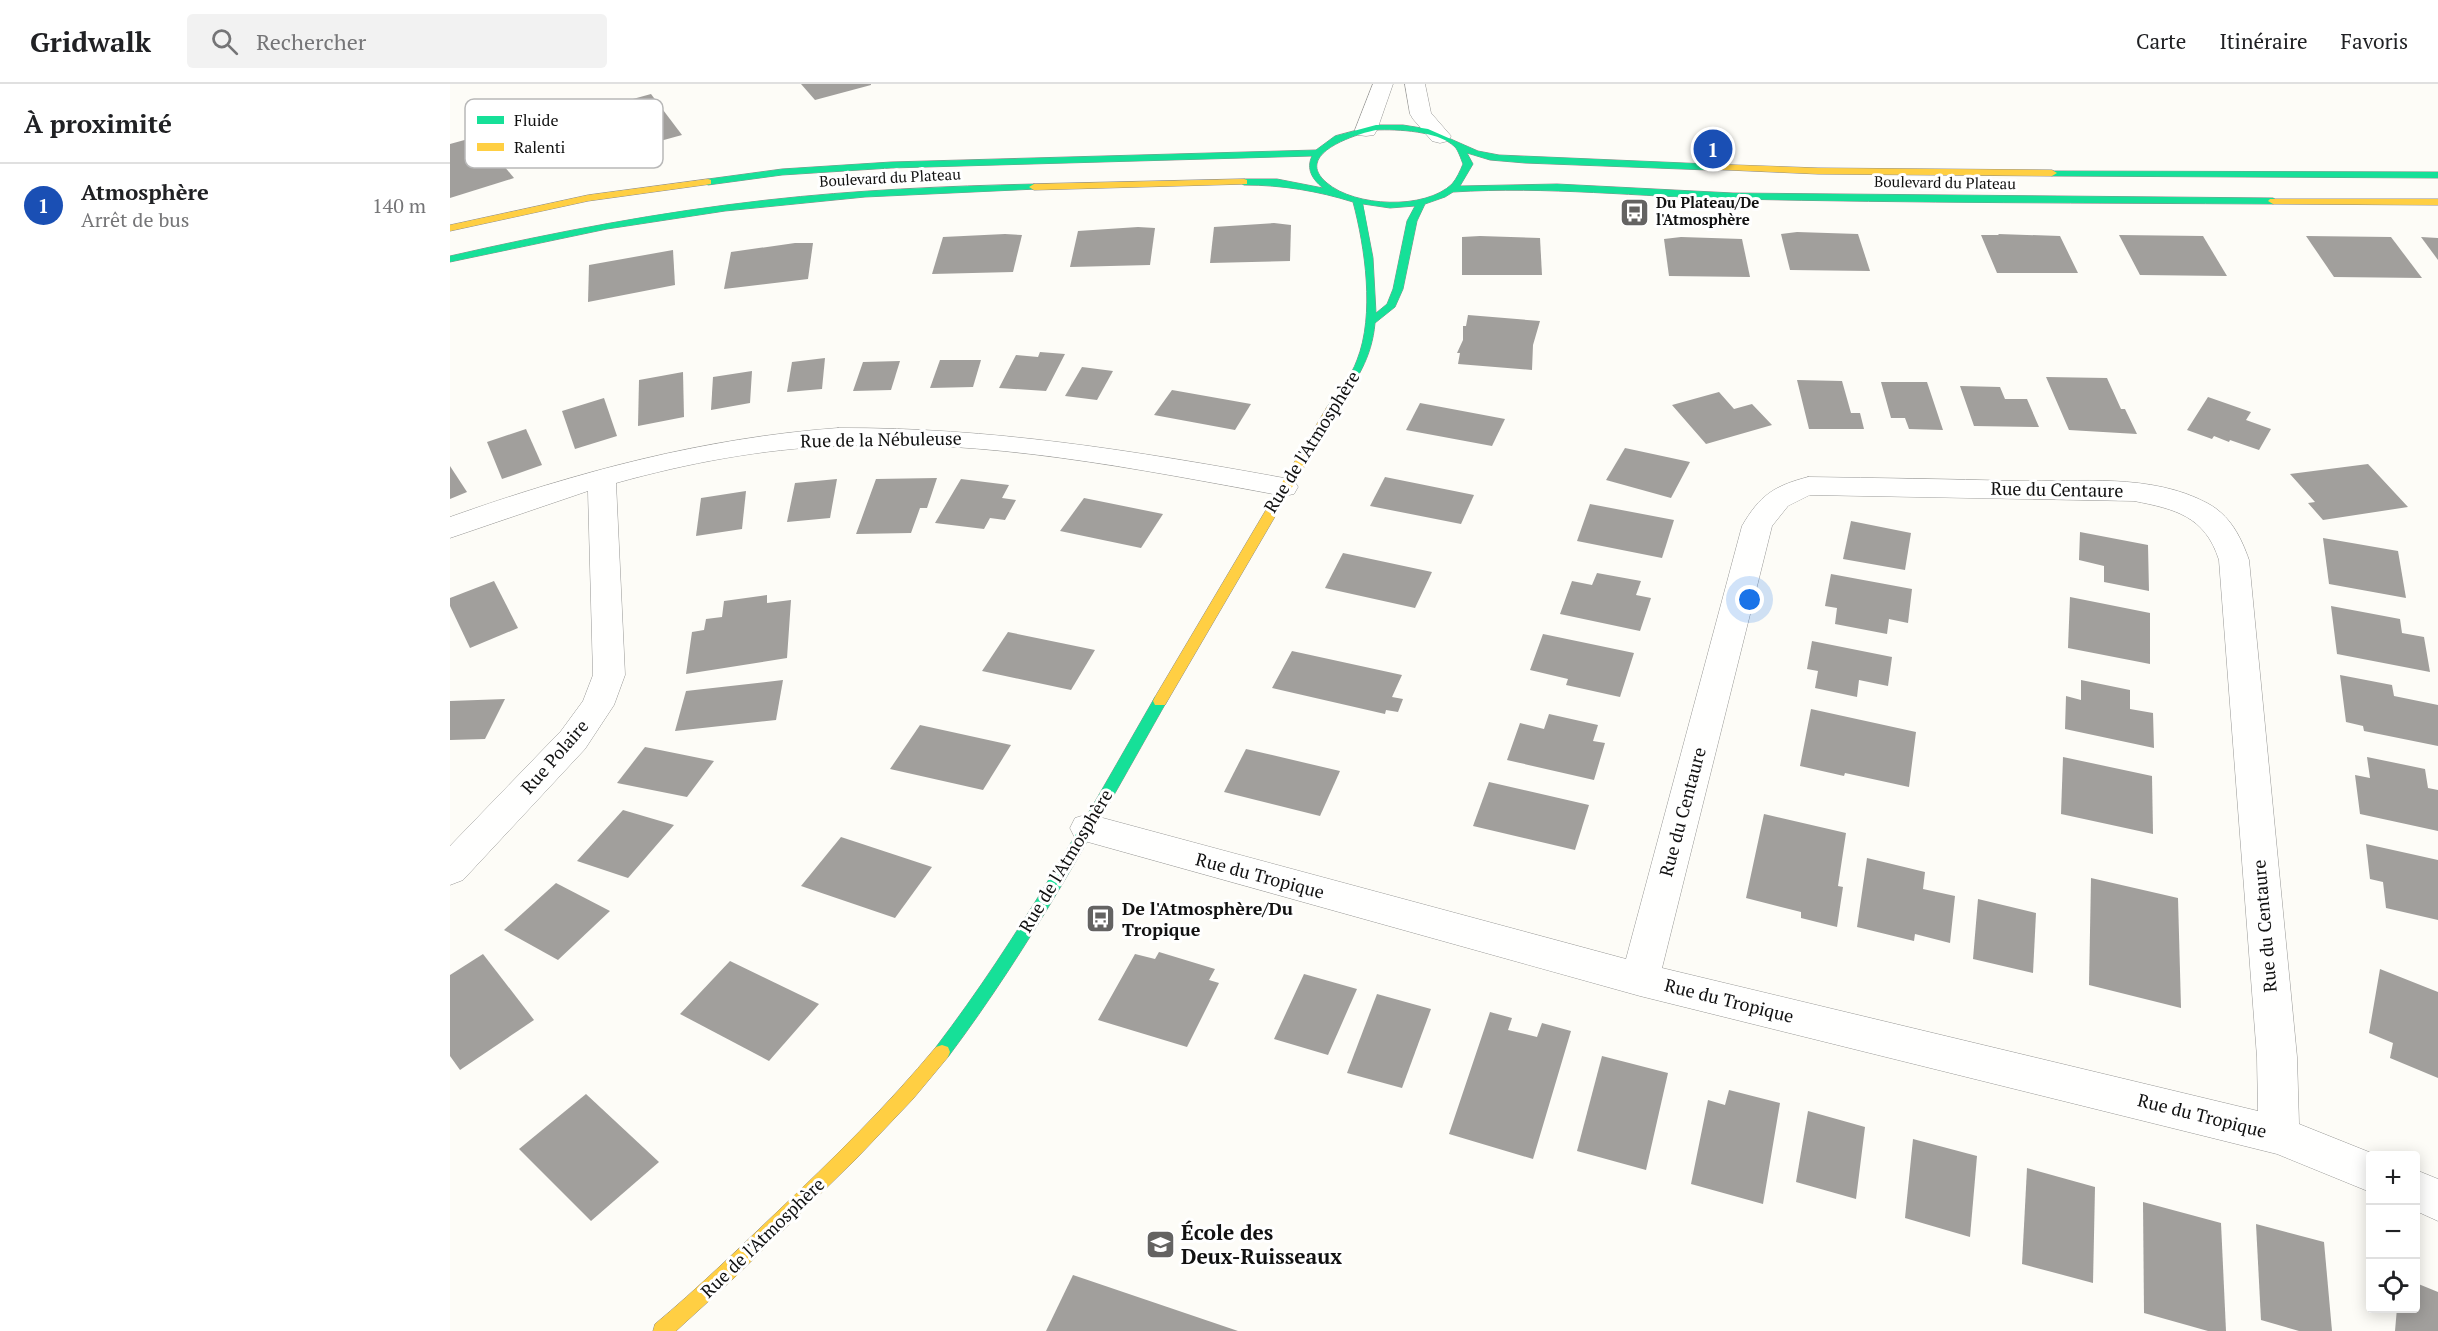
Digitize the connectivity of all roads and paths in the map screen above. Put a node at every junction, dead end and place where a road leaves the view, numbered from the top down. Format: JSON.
{"nodes":[{"id":1,"x":1383,"y":84,"type":"edge"},
{"id":2,"x":1415,"y":84,"type":"edge"},
{"id":3,"x":1366,"y":130,"type":"junction"},
{"id":4,"x":1440,"y":136,"type":"junction"},
{"id":5,"x":1460,"y":148,"type":"junction"},
{"id":6,"x":1319,"y":153,"type":"junction"},
{"id":7,"x":2438,"y":175,"type":"edge"},
{"id":8,"x":1452,"y":189,"type":"junction"},
{"id":9,"x":1336,"y":194,"type":"junction"},
{"id":10,"x":1422,"y":201,"type":"junction"},
{"id":11,"x":1358,"y":202,"type":"junction"},
{"id":12,"x":2438,"y":202,"type":"edge"},
{"id":13,"x":450,"y":228,"type":"edge"},
{"id":14,"x":450,"y":259,"type":"edge"},
{"id":15,"x":1372,"y":321,"type":"junction"},
{"id":16,"x":602,"y":477,"type":"junction"},
{"id":17,"x":1284,"y":487,"type":"junction"},
{"id":18,"x":450,"y":528,"type":"edge"},
{"id":19,"x":1088,"y":828,"type":"junction"},
{"id":20,"x":450,"y":870,"type":"edge"},
{"id":21,"x":1640,"y":980,"type":"junction"},
{"id":22,"x":2279,"y":1135,"type":"junction"},
{"id":23,"x":2366,"y":1170,"type":"edge"},
{"id":24,"x":2420,"y":1192,"type":"edge"},
{"id":25,"x":2438,"y":1200,"type":"edge"},
{"id":26,"x":662,"y":1331,"type":"edge"}],
"edges":[{"from":1,"to":3,"type":"street"},
{"from":2,"to":4,"type":"street"},
{"from":3,"to":4,"type":"main road","name":"Boulevard du Plateau"},
{"from":3,"to":6,"type":"main road","name":"Boulevard du Plateau"},
{"from":4,"to":5,"type":"main road","name":"Boulevard du Plateau"},
{"from":5,"to":7,"type":"main road","name":"Boulevard du Plateau"},
{"from":5,"to":8,"type":"main road"},
{"from":6,"to":9,"type":"main road"},
{"from":6,"to":13,"type":"main road","name":"Boulevard du Plateau"},
{"from":8,"to":10,"type":"main road","name":"Boulevard du Plateau"},
{"from":8,"to":12,"type":"main road","name":"Boulevard du Plateau"},
{"from":9,"to":11,"type":"main road","name":"Boulevard du Plateau"},
{"from":9,"to":14,"type":"main road","name":"Boulevard du Plateau"},
{"from":10,"to":11,"type":"main road","name":"Boulevard du Plateau"},
{"from":10,"to":15,"type":"main road"},
{"from":11,"to":15,"type":"main road","name":"Rue de l'Atmosphère"},
{"from":15,"to":17,"type":"main road","name":"Rue de l'Atmosphère"},
{"from":16,"to":17,"type":"street","name":"Rue de la Nébuleuse"},
{"from":16,"to":18,"type":"street","name":"Rue de la Nébuleuse"},
{"from":16,"to":20,"type":"street","name":"Rue Polaire"},
{"from":17,"to":19,"type":"main road","name":"Rue de l'Atmosphère"},
{"from":19,"to":21,"type":"street","name":"Rue du Tropique"},
{"from":19,"to":26,"type":"main road","name":"Rue de l'Atmosphère"},
{"from":21,"to":22,"type":"street","name":"Rue du Tropique"},
{"from":21,"to":22,"type":"street","name":"Rue du Centaure"},
{"from":22,"to":23,"type":"street","name":"Rue du Tropique"},
{"from":24,"to":25,"type":"street"}]}
